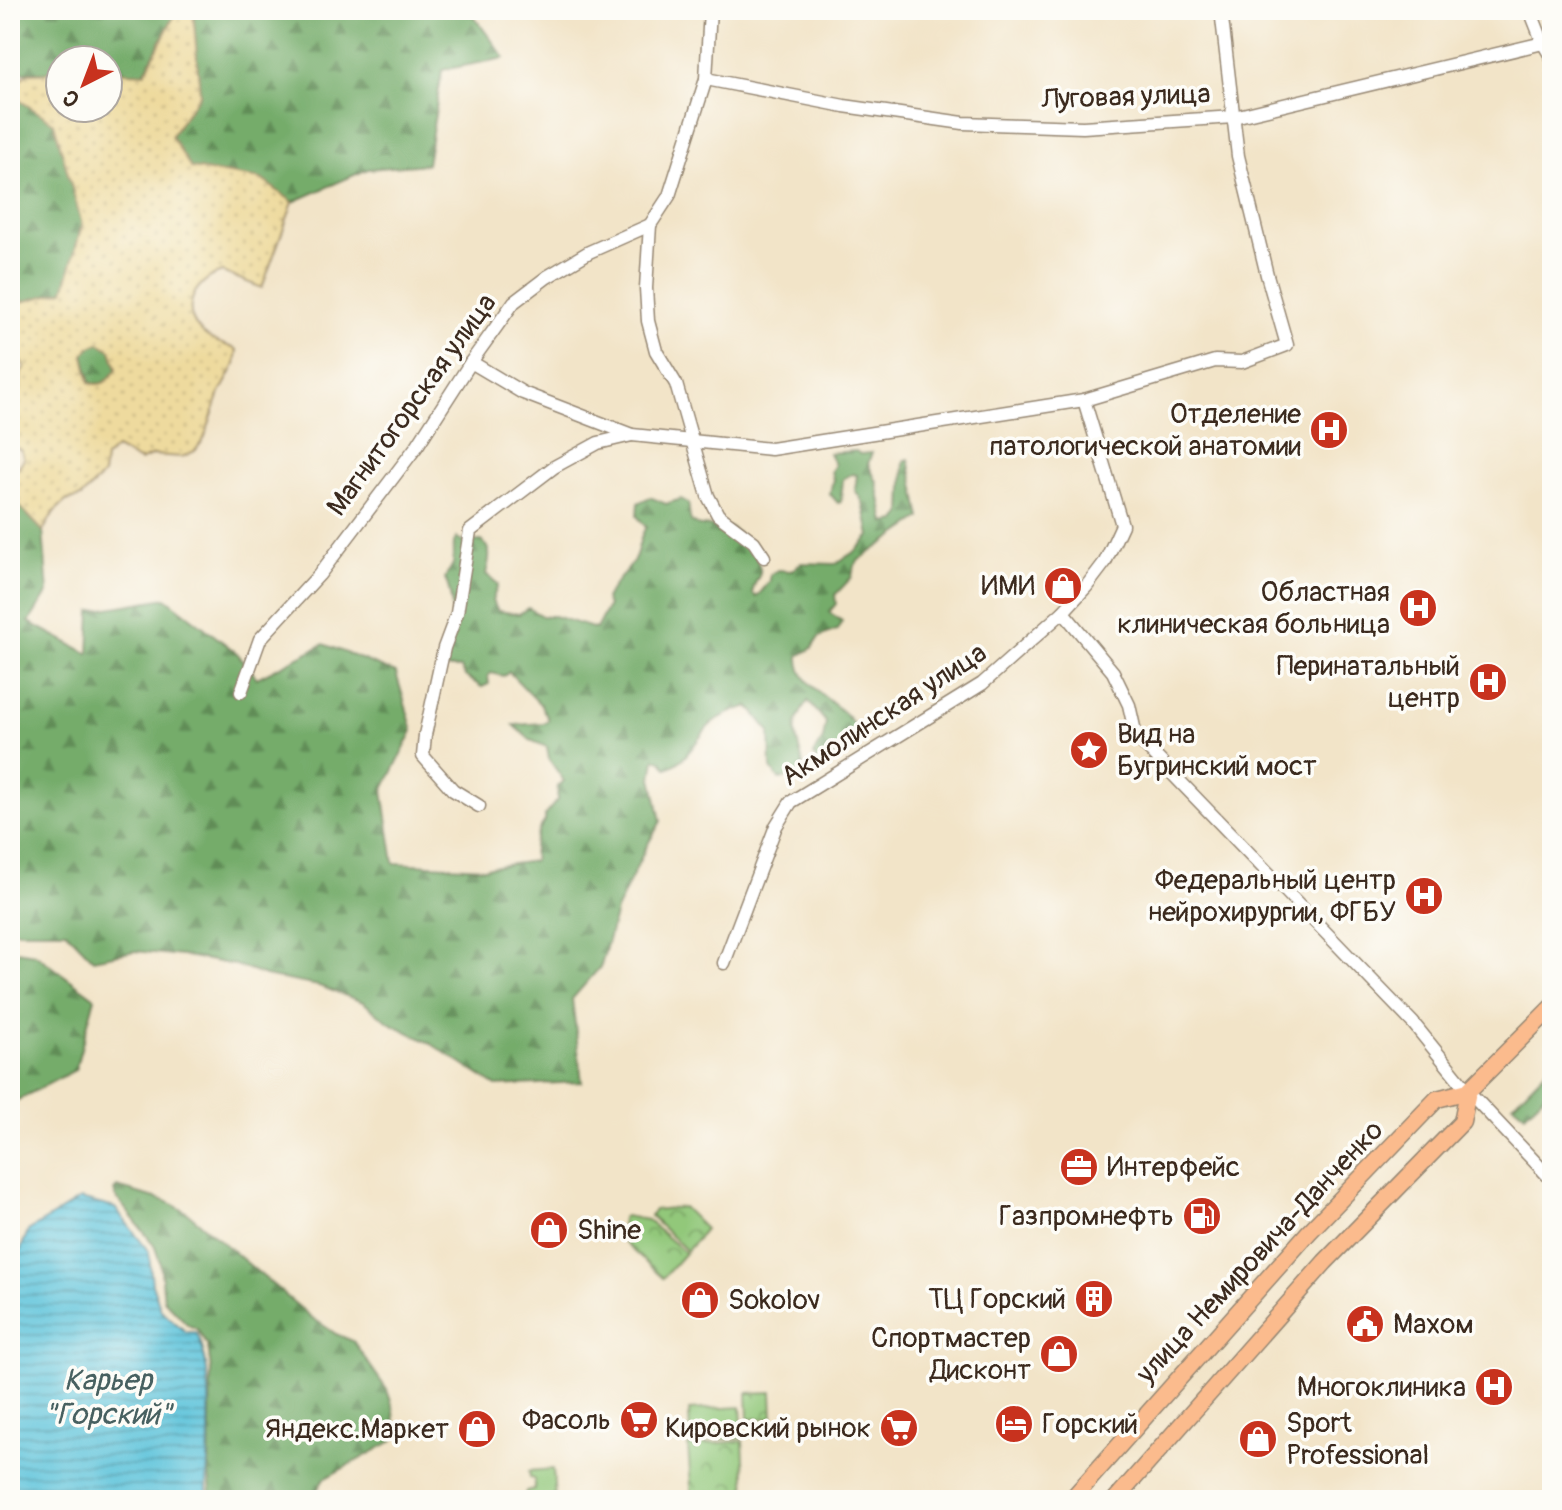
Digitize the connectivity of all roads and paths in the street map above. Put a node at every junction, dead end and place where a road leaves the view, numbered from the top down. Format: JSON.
{"nodes":[{"id":1,"x":710,"y":10,"type":"edge"},
{"id":2,"x":1221,"y":10,"type":"edge"},
{"id":3,"x":1530,"y":10,"type":"edge"},
{"id":4,"x":1543,"y":43,"type":"junction"},
{"id":5,"x":1552,"y":58,"type":"edge"},
{"id":6,"x":706,"y":79,"type":"junction"},
{"id":7,"x":1234,"y":117,"type":"junction"},
{"id":8,"x":650,"y":225,"type":"junction"},
{"id":9,"x":471,"y":362,"type":"junction"},
{"id":10,"x":1084,"y":400,"type":"junction"},
{"id":11,"x":632,"y":435,"type":"junction"},
{"id":12,"x":694,"y":441,"type":"junction"},
{"id":13,"x":764,"y":557,"type":"dead end"},
{"id":14,"x":1063,"y":612,"type":"junction"},
{"id":15,"x":241,"y":692,"type":"dead end"},
{"id":16,"x":479,"y":806,"type":"dead end"},
{"id":17,"x":724,"y":963,"type":"dead end"},
{"id":18,"x":1552,"y":1007,"type":"edge"},
{"id":19,"x":1468,"y":1091,"type":"junction"},
{"id":20,"x":1552,"y":1180,"type":"edge"},
{"id":21,"x":1071,"y":1500,"type":"edge"},
{"id":22,"x":1115,"y":1500,"type":"edge"}],
"edges":[{"from":1,"to":6,"type":"street"},
{"from":2,"to":7,"type":"street"},
{"from":3,"to":4,"type":"street"},
{"from":4,"to":5,"type":"street"},
{"from":4,"to":7,"type":"street","name":"Луговая улица"},
{"from":6,"to":7,"type":"street","name":"Луговая улица"},
{"from":6,"to":8,"type":"street"},
{"from":7,"to":10,"type":"street"},
{"from":8,"to":9,"type":"street","name":"Магнитогорская улица"},
{"from":8,"to":12,"type":"street"},
{"from":9,"to":11,"type":"street"},
{"from":9,"to":15,"type":"street","name":"Магнитогорская улица"},
{"from":10,"to":12,"type":"street"},
{"from":10,"to":14,"type":"street","name":"Акмолинская улица"},
{"from":11,"to":12,"type":"street"},
{"from":11,"to":16,"type":"street"},
{"from":12,"to":13,"type":"street"},
{"from":14,"to":17,"type":"street","name":"Акмолинская улица"},
{"from":14,"to":19,"type":"street"},
{"from":18,"to":19,"type":"main road","name":"улица Немировича-Данченко"},
{"from":19,"to":20,"type":"street"},
{"from":19,"to":21,"type":"main road","name":"улица Немировича-Данченко"},
{"from":19,"to":22,"type":"main road","name":"улица Немировича-Данченко"}]}
